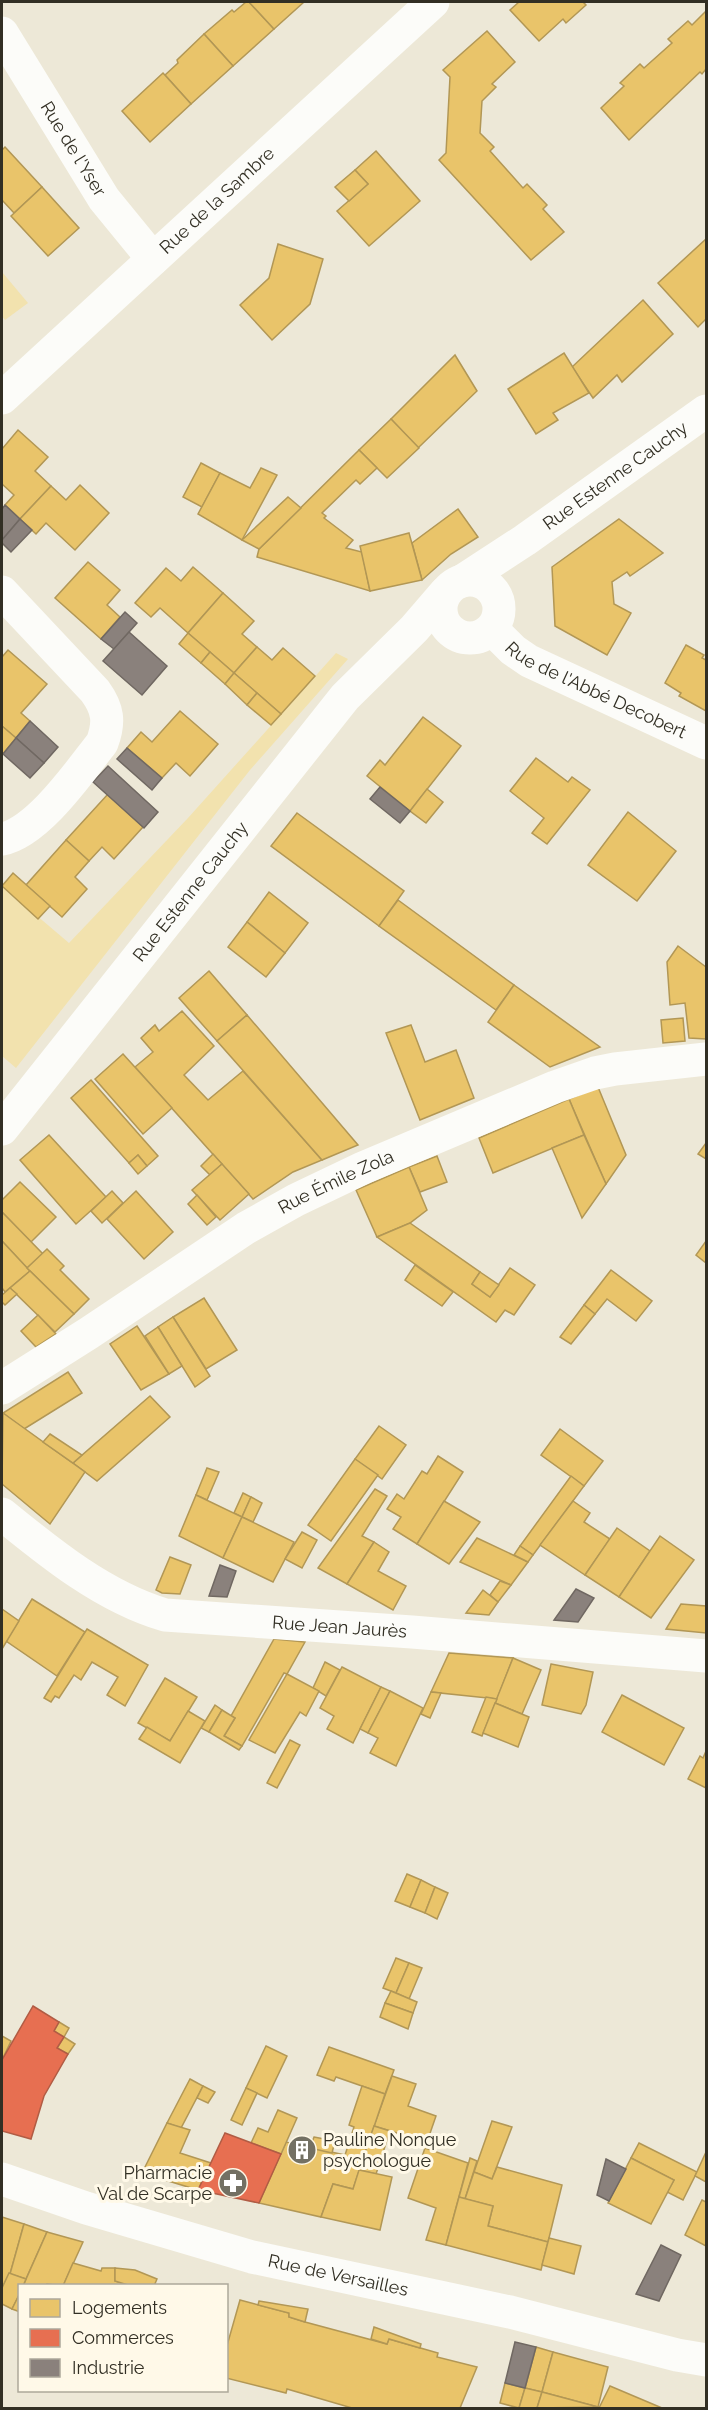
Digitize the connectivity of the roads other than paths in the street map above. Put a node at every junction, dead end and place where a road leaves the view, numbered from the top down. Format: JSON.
{"nodes":[{"id":1,"x":433,"y":2,"type":"edge"},
{"id":2,"x":2,"y":33,"type":"edge"},
{"id":3,"x":153,"y":259,"type":"junction"},
{"id":4,"x":2,"y":398,"type":"edge"},
{"id":5,"x":706,"y":411,"type":"edge"},
{"id":6,"x":525,"y":540,"type":"junction"},
{"id":7,"x":453,"y":587,"type":"junction"},
{"id":8,"x":2,"y":592,"type":"edge"},
{"id":9,"x":496,"y":620,"type":"junction"},
{"id":10,"x":460,"y":636,"type":"junction"},
{"id":11,"x":384,"y":658,"type":"junction"},
{"id":12,"x":706,"y":743,"type":"edge"},
{"id":13,"x":2,"y":839,"type":"edge"},
{"id":14,"x":706,"y":1059,"type":"edge"},
{"id":15,"x":2,"y":1129,"type":"edge"},
{"id":16,"x":2,"y":1388,"type":"edge"},
{"id":17,"x":2,"y":1514,"type":"edge"},
{"id":18,"x":706,"y":1656,"type":"edge"},
{"id":19,"x":2,"y":2179,"type":"edge"},
{"id":20,"x":697,"y":2354,"type":"edge"}],
"edges":[{"from":1,"to":3,"type":"street","name":"Rue de la Sambre"},
{"from":2,"to":3,"type":"street","name":"Rue de l'Yser"},
{"from":3,"to":4,"type":"street","name":"Rue de la Sambre"},
{"from":5,"to":6,"type":"street","name":"Rue Estenne Cauchy"},
{"from":6,"to":7,"type":"street","name":"Rue Estenne Cauchy"},
{"from":6,"to":9,"type":"street","name":"Rue Estenne Cauchy"},
{"from":7,"to":9,"type":"street"},
{"from":7,"to":10,"type":"street"},
{"from":7,"to":11,"type":"street","name":"Rue Estenne Cauchy"},
{"from":8,"to":13,"type":"street"},
{"from":9,"to":10,"type":"street"},
{"from":9,"to":12,"type":"street","name":"Rue de l'Abbé Decobert"},
{"from":10,"to":11,"type":"street","name":"Rue Estenne Cauchy"},
{"from":11,"to":15,"type":"street","name":"Rue Estenne Cauchy"},
{"from":14,"to":16,"type":"street","name":"Rue Émile Zola"},
{"from":17,"to":18,"type":"street","name":"Rue Jean Jaurès"},
{"from":19,"to":20,"type":"street","name":"Rue de Versailles"}]}
